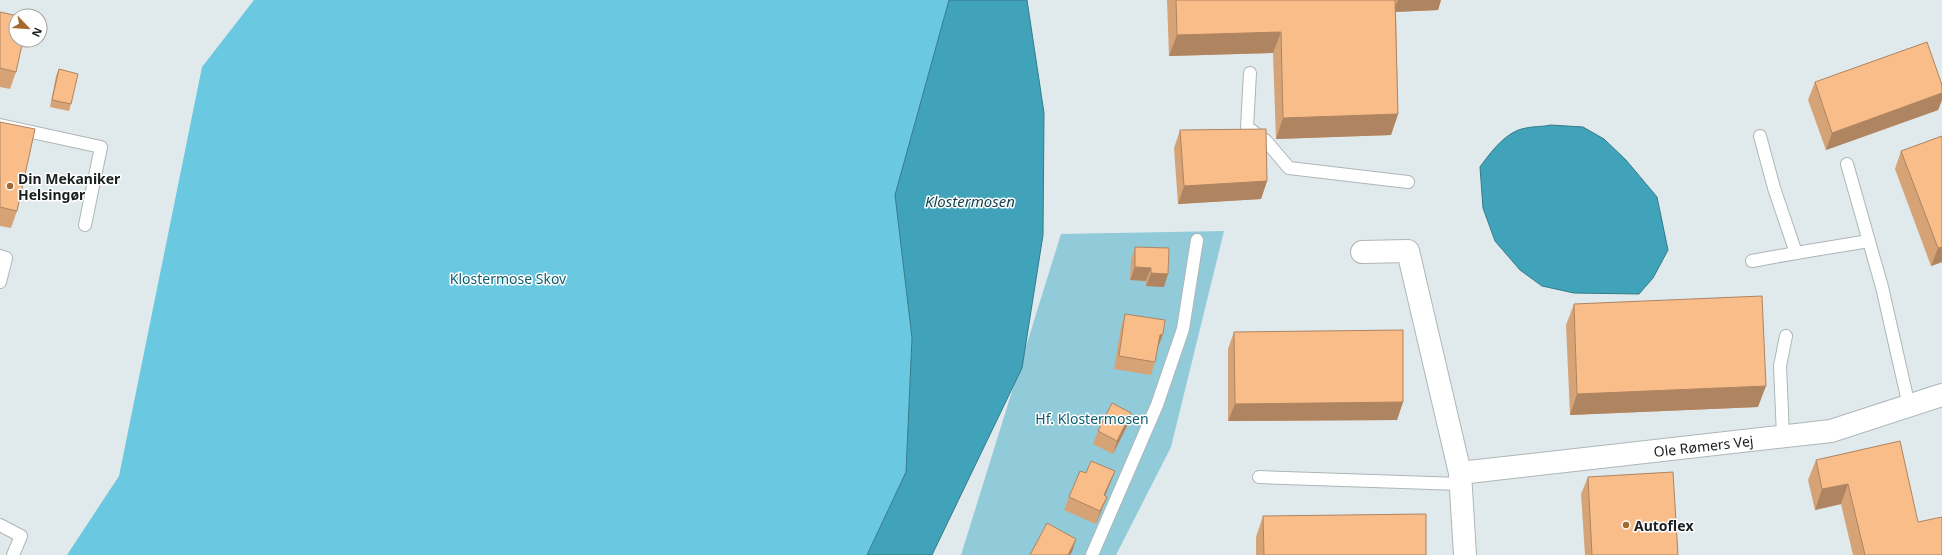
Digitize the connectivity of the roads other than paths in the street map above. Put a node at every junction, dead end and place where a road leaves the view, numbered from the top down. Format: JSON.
{"nodes":[{"id":1,"x":1250,"y":73,"type":"dead end"},
{"id":2,"x":0,"y":125,"type":"edge"},
{"id":3,"x":1760,"y":136,"type":"dead end"},
{"id":4,"x":1847,"y":164,"type":"dead end"},
{"id":5,"x":1408,"y":182,"type":"dead end"},
{"id":6,"x":85,"y":225,"type":"dead end"},
{"id":7,"x":1197,"y":240,"type":"dead end"},
{"id":8,"x":1869,"y":241,"type":"junction"},
{"id":9,"x":1362,"y":252,"type":"dead end"},
{"id":10,"x":1796,"y":253,"type":"junction"},
{"id":11,"x":0,"y":256,"type":"edge"},
{"id":12,"x":1752,"y":261,"type":"dead end"},
{"id":13,"x":0,"y":282,"type":"edge"},
{"id":14,"x":1786,"y":336,"type":"dead end"},
{"id":15,"x":1942,"y":395,"type":"edge"},
{"id":16,"x":1910,"y":406,"type":"junction"},
{"id":17,"x":1783,"y":436,"type":"junction"},
{"id":18,"x":1259,"y":477,"type":"dead end"},
{"id":19,"x":1460,"y":479,"type":"junction"},
{"id":20,"x":0,"y":525,"type":"edge"},
{"id":21,"x":13,"y":555,"type":"edge"},
{"id":22,"x":1092,"y":555,"type":"edge"},
{"id":23,"x":1464,"y":555,"type":"edge"}],
"edges":[{"from":1,"to":5,"type":"lane"},
{"from":2,"to":6,"type":"lane"},
{"from":3,"to":10,"type":"lane"},
{"from":4,"to":8,"type":"lane"},
{"from":7,"to":22,"type":"lane"},
{"from":8,"to":10,"type":"lane"},
{"from":8,"to":16,"type":"lane"},
{"from":9,"to":19,"type":"street"},
{"from":10,"to":12,"type":"lane"},
{"from":11,"to":13,"type":"lane"},
{"from":14,"to":17,"type":"lane"},
{"from":15,"to":16,"type":"street","name":"Ole Rømers Vej"},
{"from":16,"to":17,"type":"street","name":"Ole Rømers Vej"},
{"from":17,"to":19,"type":"street","name":"Ole Rømers Vej"},
{"from":18,"to":19,"type":"lane"},
{"from":19,"to":23,"type":"street"},
{"from":20,"to":21,"type":"lane"}]}
